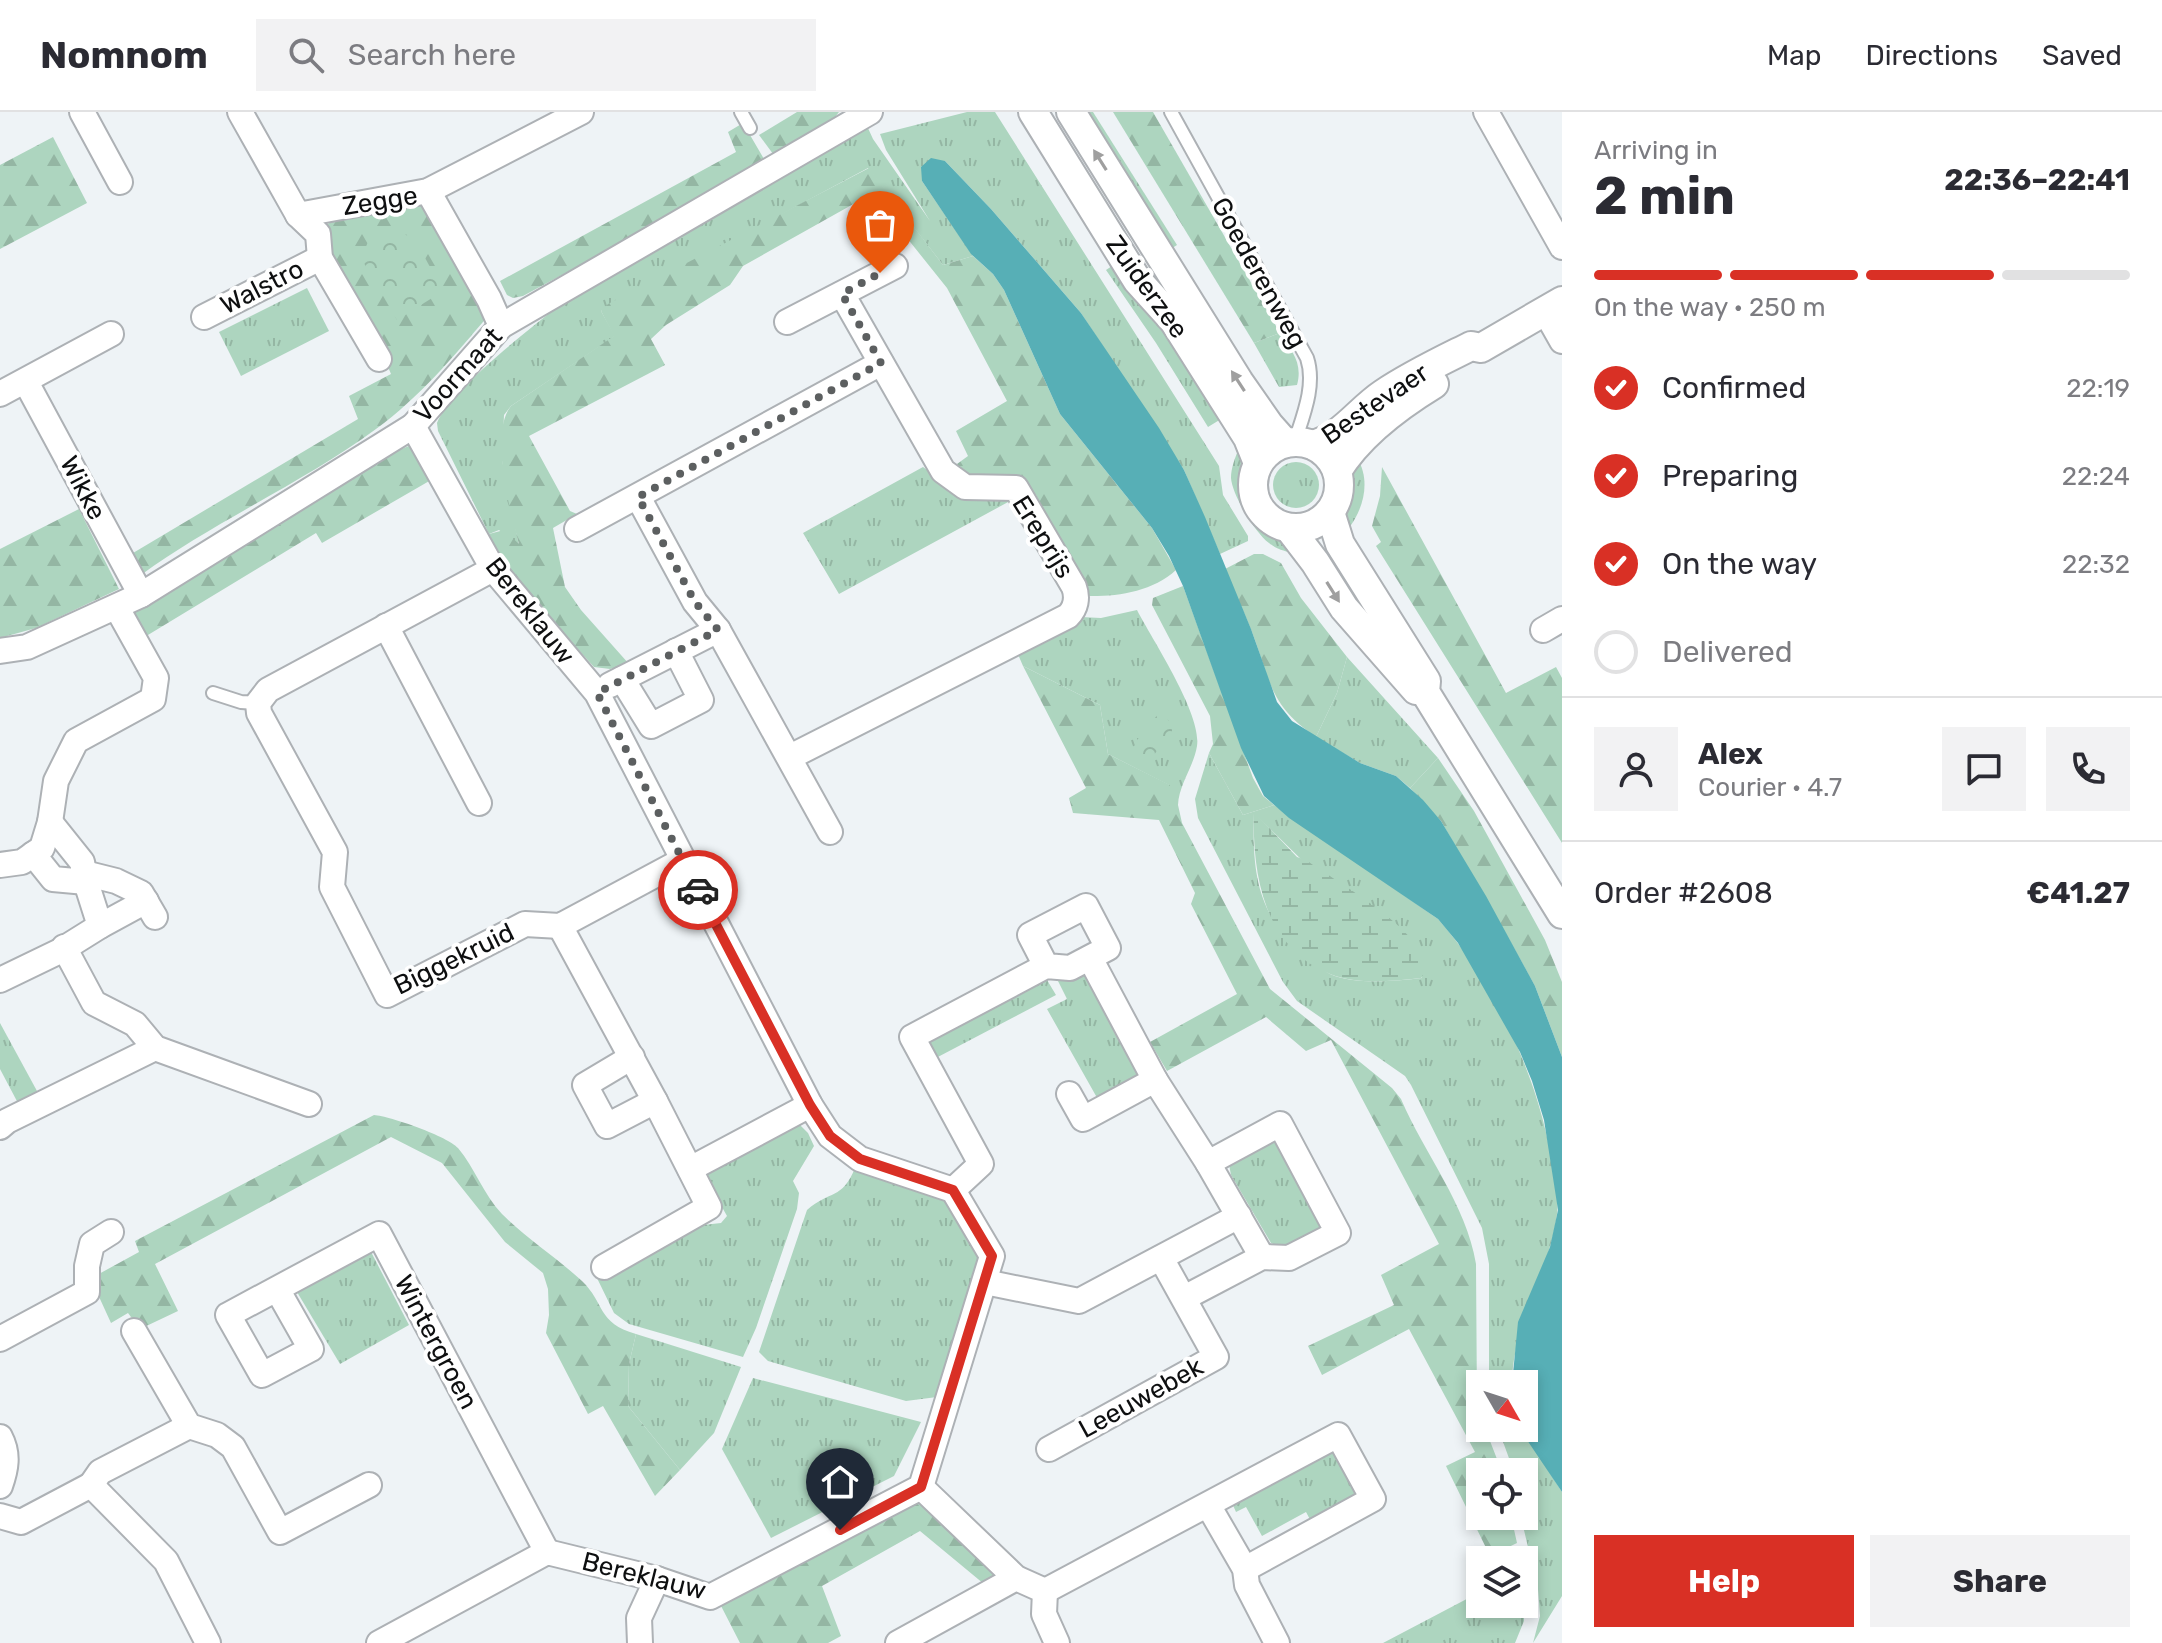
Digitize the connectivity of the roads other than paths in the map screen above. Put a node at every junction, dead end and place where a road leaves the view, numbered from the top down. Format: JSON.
{"nodes":[{"id":1,"x":82,"y":112,"type":"edge"},
{"id":2,"x":240,"y":112,"type":"edge"},
{"id":3,"x":581,"y":112,"type":"edge"},
{"id":4,"x":741,"y":112,"type":"edge"},
{"id":5,"x":870,"y":112,"type":"edge"},
{"id":6,"x":1033,"y":112,"type":"edge"},
{"id":7,"x":1071,"y":112,"type":"edge"},
{"id":8,"x":1171,"y":112,"type":"edge"},
{"id":9,"x":1486,"y":112,"type":"edge"},
{"id":10,"x":547,"y":120,"type":"edge"},
{"id":11,"x":750,"y":128,"type":"dead end"},
{"id":12,"x":120,"y":182,"type":"dead end"},
{"id":13,"x":428,"y":191,"type":"junction"},
{"id":14,"x":298,"y":215,"type":"junction"},
{"id":15,"x":1562,"y":247,"type":"edge"},
{"id":16,"x":320,"y":258,"type":"junction"},
{"id":17,"x":895,"y":266,"type":"dead end"},
{"id":18,"x":842,"y":294,"type":"junction"},
{"id":19,"x":1553,"y":306,"type":"edge"},
{"id":20,"x":204,"y":317,"type":"dead end"},
{"id":21,"x":787,"y":322,"type":"dead end"},
{"id":22,"x":501,"y":326,"type":"junction"},
{"id":23,"x":111,"y":334,"type":"dead end"},
{"id":24,"x":1562,"y":341,"type":"edge"},
{"id":25,"x":1481,"y":348,"type":"junction"},
{"id":26,"x":379,"y":359,"type":"dead end"},
{"id":27,"x":881,"y":363,"type":"junction"},
{"id":28,"x":26,"y":382,"type":"junction"},
{"id":29,"x":0,"y":394,"type":"edge"},
{"id":30,"x":413,"y":426,"type":"junction"},
{"id":31,"x":1298,"y":443,"type":"junction"},
{"id":32,"x":1258,"y":463,"type":"junction"},
{"id":33,"x":1337,"y":471,"type":"junction"},
{"id":34,"x":638,"y":497,"type":"junction"},
{"id":35,"x":1330,"y":512,"type":"junction"},
{"id":36,"x":1289,"y":528,"type":"junction"},
{"id":37,"x":577,"y":529,"type":"dead end"},
{"id":38,"x":493,"y":569,"type":"junction"},
{"id":39,"x":141,"y":595,"type":"junction"},
{"id":40,"x":117,"y":608,"type":"junction"},
{"id":41,"x":386,"y":626,"type":"junction"},
{"id":42,"x":718,"y":630,"type":"junction"},
{"id":43,"x":0,"y":651,"type":"edge"},
{"id":44,"x":676,"y":651,"type":"junction"},
{"id":45,"x":622,"y":679,"type":"junction"},
{"id":46,"x":1425,"y":692,"type":"junction"},
{"id":47,"x":213,"y":693,"type":"dead end"},
{"id":48,"x":597,"y":693,"type":"junction"},
{"id":49,"x":258,"y":703,"type":"junction"},
{"id":50,"x":790,"y":757,"type":"junction"},
{"id":51,"x":479,"y":803,"type":"dead end"},
{"id":52,"x":50,"y":822,"type":"junction"},
{"id":53,"x":830,"y":832,"type":"dead end"},
{"id":54,"x":33,"y":854,"type":"junction"},
{"id":55,"x":683,"y":860,"type":"junction"},
{"id":56,"x":0,"y":865,"type":"edge"},
{"id":57,"x":85,"y":877,"type":"junction"},
{"id":58,"x":1562,"y":914,"type":"edge"},
{"id":59,"x":100,"y":926,"type":"junction"},
{"id":60,"x":560,"y":926,"type":"junction"},
{"id":61,"x":64,"y":947,"type":"junction"},
{"id":62,"x":1090,"y":958,"type":"junction"},
{"id":63,"x":1046,"y":966,"type":"junction"},
{"id":64,"x":0,"y":980,"type":"edge"},
{"id":65,"x":155,"y":1048,"type":"junction"},
{"id":66,"x":632,"y":1057,"type":"junction"},
{"id":67,"x":1155,"y":1080,"type":"junction"},
{"id":68,"x":1069,"y":1094,"type":"dead end"},
{"id":69,"x":655,"y":1101,"type":"junction"},
{"id":70,"x":309,"y":1104,"type":"dead end"},
{"id":71,"x":810,"y":1105,"type":"junction"},
{"id":72,"x":0,"y":1127,"type":"edge"},
{"id":73,"x":1208,"y":1163,"type":"junction"},
{"id":74,"x":690,"y":1169,"type":"junction"},
{"id":75,"x":953,"y":1190,"type":"junction"},
{"id":76,"x":1239,"y":1216,"type":"junction"},
{"id":77,"x":111,"y":1232,"type":"dead end"},
{"id":78,"x":1262,"y":1257,"type":"junction"},
{"id":79,"x":1161,"y":1258,"type":"junction"},
{"id":80,"x":604,"y":1267,"type":"dead end"},
{"id":81,"x":985,"y":1282,"type":"junction"},
{"id":82,"x":277,"y":1289,"type":"dead end"},
{"id":83,"x":1184,"y":1298,"type":"junction"},
{"id":84,"x":134,"y":1331,"type":"dead end"},
{"id":85,"x":0,"y":1339,"type":"edge"},
{"id":86,"x":189,"y":1426,"type":"junction"},
{"id":87,"x":0,"y":1437,"type":"edge"},
{"id":88,"x":1049,"y":1449,"type":"dead end"},
{"id":89,"x":91,"y":1485,"type":"junction"},
{"id":90,"x":369,"y":1485,"type":"dead end"},
{"id":91,"x":0,"y":1486,"type":"edge"},
{"id":92,"x":921,"y":1487,"type":"junction"},
{"id":93,"x":1208,"y":1505,"type":"junction"},
{"id":94,"x":0,"y":1516,"type":"edge"},
{"id":95,"x":547,"y":1552,"type":"junction"},
{"id":96,"x":1245,"y":1569,"type":"junction"},
{"id":97,"x":1016,"y":1578,"type":"junction"},
{"id":98,"x":657,"y":1579,"type":"junction"},
{"id":99,"x":1045,"y":1591,"type":"junction"},
{"id":100,"x":208,"y":1643,"type":"edge"},
{"id":101,"x":379,"y":1643,"type":"edge"},
{"id":102,"x":640,"y":1643,"type":"edge"},
{"id":103,"x":898,"y":1643,"type":"edge"},
{"id":104,"x":1057,"y":1643,"type":"edge"},
{"id":105,"x":1277,"y":1643,"type":"edge"}],
"edges":[{"from":1,"to":12,"type":"street"},
{"from":2,"to":14,"type":"street"},
{"from":3,"to":10,"type":"street"},
{"from":4,"to":11,"type":"lane"},
{"from":5,"to":22,"type":"street","name":"Voormaat"},
{"from":6,"to":32,"type":"street","name":"Zuiderzee"},
{"from":31,"to":7,"type":"street","name":"Zuiderzee","one_way":true},
{"from":8,"to":31,"type":"lane","name":"Goederenweg"},
{"from":9,"to":15,"type":"street"},
{"from":10,"to":13,"type":"street"},
{"from":13,"to":14,"type":"street","name":"Zegge"},
{"from":13,"to":22,"type":"street","name":"Zegge"},
{"from":14,"to":16,"type":"street","name":"Walstro"},
{"from":16,"to":20,"type":"street","name":"Walstro"},
{"from":16,"to":26,"type":"street","name":"Walstro"},
{"from":17,"to":18,"type":"street"},
{"from":18,"to":21,"type":"street"},
{"from":18,"to":27,"type":"street","name":"Ereprijs"},
{"from":19,"to":24,"type":"street"},
{"from":19,"to":25,"type":"street","name":"Bestevaer"},
{"from":22,"to":30,"type":"street","name":"Voormaat"},
{"from":23,"to":28,"type":"street"},
{"from":25,"to":31,"type":"street","name":"Bestevaer"},
{"from":25,"to":33,"type":"street","name":"Bestevaer"},
{"from":27,"to":34,"type":"street"},
{"from":27,"to":50,"type":"street","name":"Ereprijs"},
{"from":28,"to":29,"type":"street"},
{"from":28,"to":39,"type":"street","name":"Wikke"},
{"from":30,"to":38,"type":"street","name":"Bereklauw"},
{"from":30,"to":39,"type":"street","name":"Voormaat"},
{"from":31,"to":32,"type":"street"},
{"from":31,"to":33,"type":"street"},
{"from":32,"to":36,"type":"street"},
{"from":33,"to":35,"type":"street"},
{"from":34,"to":37,"type":"street"},
{"from":34,"to":42,"type":"street"},
{"from":35,"to":36,"type":"street"},
{"from":35,"to":46,"type":"street"},
{"from":36,"to":46,"type":"street","one_way":true},
{"from":38,"to":41,"type":"street"},
{"from":38,"to":48,"type":"street","name":"Bereklauw"},
{"from":39,"to":40,"type":"street","name":"Voormaat"},
{"from":40,"to":43,"type":"street","name":"Voormaat"},
{"from":40,"to":52,"type":"street"},
{"from":41,"to":49,"type":"street"},
{"from":41,"to":51,"type":"street"},
{"from":42,"to":44,"type":"street"},
{"from":42,"to":50,"type":"street"},
{"from":44,"to":45,"type":"street"},
{"from":44,"to":45,"type":"street"},
{"from":45,"to":48,"type":"street"},
{"from":46,"to":58,"type":"street"},
{"from":47,"to":49,"type":"lane"},
{"from":48,"to":55,"type":"street","name":"Bereklauw"},
{"from":49,"to":60,"type":"street","name":"Biggekruid"},
{"from":50,"to":53,"type":"street"},
{"from":52,"to":54,"type":"street"},
{"from":52,"to":57,"type":"street"},
{"from":54,"to":56,"type":"street"},
{"from":54,"to":57,"type":"street"},
{"from":55,"to":60,"type":"street","name":"Biggekruid"},
{"from":55,"to":71,"type":"street","name":"Bereklauw"},
{"from":57,"to":59,"type":"street"},
{"from":57,"to":59,"type":"street"},
{"from":59,"to":61,"type":"street"},
{"from":60,"to":66,"type":"street"},
{"from":61,"to":64,"type":"street"},
{"from":61,"to":65,"type":"street"},
{"from":62,"to":63,"type":"street"},
{"from":62,"to":63,"type":"street"},
{"from":62,"to":67,"type":"street"},
{"from":63,"to":75,"type":"street"},
{"from":65,"to":70,"type":"street"},
{"from":65,"to":72,"type":"street"},
{"from":66,"to":69,"type":"street"},
{"from":66,"to":69,"type":"street"},
{"from":67,"to":68,"type":"street"},
{"from":67,"to":73,"type":"street"},
{"from":69,"to":74,"type":"street"},
{"from":71,"to":74,"type":"street"},
{"from":71,"to":75,"type":"street","name":"Bereklauw"},
{"from":73,"to":76,"type":"street"},
{"from":73,"to":78,"type":"street"},
{"from":74,"to":80,"type":"street"},
{"from":75,"to":81,"type":"street"},
{"from":76,"to":78,"type":"street"},
{"from":76,"to":79,"type":"street"},
{"from":77,"to":85,"type":"street"},
{"from":78,"to":83,"type":"street"},
{"from":79,"to":81,"type":"street"},
{"from":79,"to":83,"type":"street","name":"Leeuwebek"},
{"from":81,"to":92,"type":"street"},
{"from":82,"to":95,"type":"street","name":"Wintergroen"},
{"from":83,"to":88,"type":"street","name":"Leeuwebek"},
{"from":84,"to":86,"type":"street"},
{"from":86,"to":89,"type":"street"},
{"from":86,"to":90,"type":"street"},
{"from":87,"to":91,"type":"street"},
{"from":89,"to":94,"type":"street"},
{"from":89,"to":100,"type":"street"},
{"from":92,"to":97,"type":"street"},
{"from":92,"to":98,"type":"street","name":"Bereklauw"},
{"from":93,"to":96,"type":"street"},
{"from":93,"to":96,"type":"street"},
{"from":93,"to":99,"type":"street"},
{"from":95,"to":98,"type":"street","name":"Bereklauw"},
{"from":95,"to":101,"type":"street","name":"Bereklauw"},
{"from":96,"to":105,"type":"street"},
{"from":97,"to":99,"type":"street"},
{"from":97,"to":103,"type":"street"},
{"from":98,"to":102,"type":"street"},
{"from":99,"to":104,"type":"street"}]}
